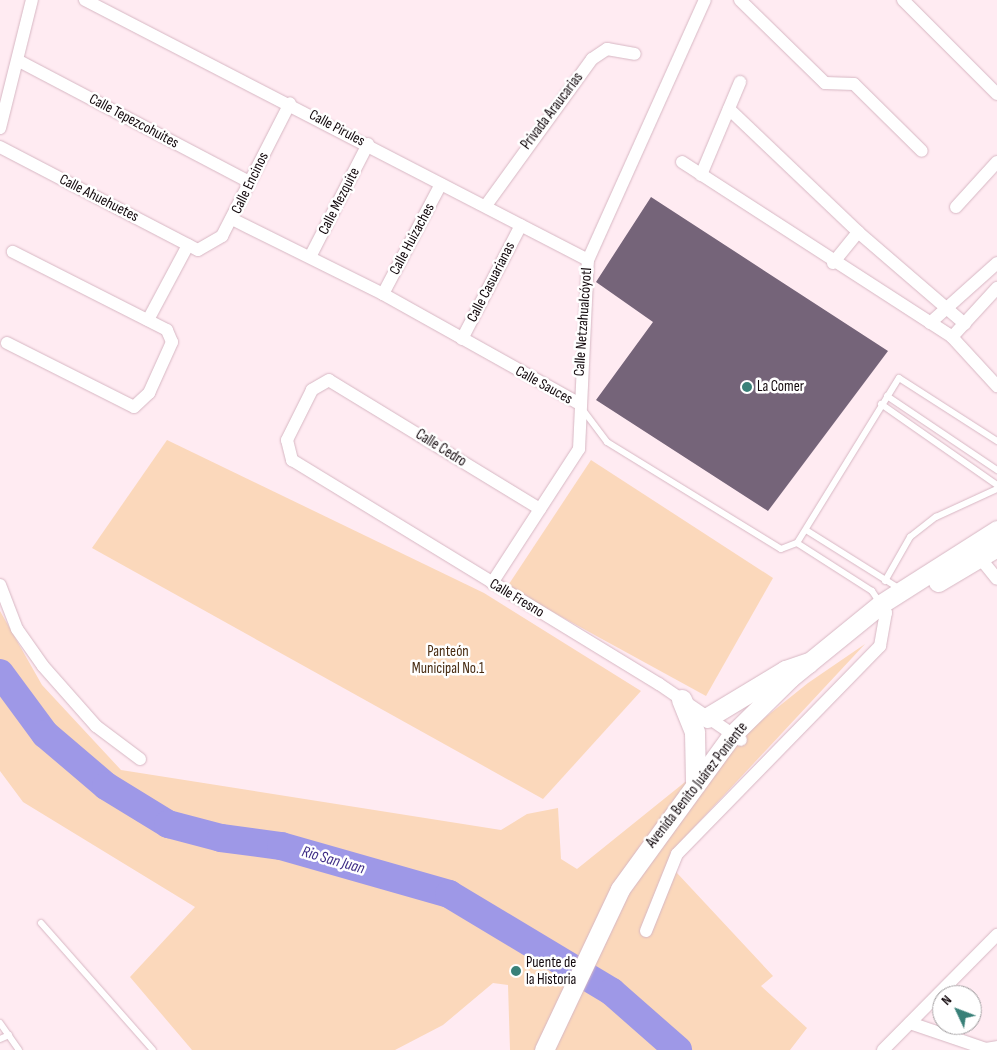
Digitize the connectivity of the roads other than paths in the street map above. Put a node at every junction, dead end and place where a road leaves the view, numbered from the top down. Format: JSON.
{"nodes":[{"id":1,"x":32,"y":0,"type":"edge"},
{"id":2,"x":85,"y":0,"type":"edge"},
{"id":3,"x":705,"y":0,"type":"edge"},
{"id":4,"x":740,"y":0,"type":"edge"},
{"id":5,"x":903,"y":0,"type":"edge"},
{"id":6,"x":635,"y":54,"type":"dead end"},
{"id":7,"x":19,"y":61,"type":"junction"},
{"id":8,"x":740,"y":82,"type":"dead end"},
{"id":9,"x":997,"y":94,"type":"edge"},
{"id":10,"x":290,"y":103,"type":"junction"},
{"id":11,"x":729,"y":109,"type":"junction"},
{"id":12,"x":0,"y":128,"type":"edge"},
{"id":13,"x":368,"y":144,"type":"junction"},
{"id":14,"x":0,"y":147,"type":"edge"},
{"id":15,"x":922,"y":152,"type":"dead end"},
{"id":16,"x":682,"y":162,"type":"dead end"},
{"id":17,"x":997,"y":162,"type":"edge"},
{"id":18,"x":701,"y":175,"type":"junction"},
{"id":19,"x":249,"y":182,"type":"junction"},
{"id":20,"x":441,"y":184,"type":"junction"},
{"id":21,"x":487,"y":204,"type":"junction"},
{"id":22,"x":956,"y":207,"type":"dead end"},
{"id":23,"x":232,"y":219,"type":"junction"},
{"id":24,"x":521,"y":225,"type":"junction"},
{"id":25,"x":858,"y":232,"type":"junction"},
{"id":26,"x":193,"y":247,"type":"junction"},
{"id":27,"x":13,"y":252,"type":"dead end"},
{"id":28,"x":310,"y":257,"type":"junction"},
{"id":29,"x":588,"y":260,"type":"junction"},
{"id":30,"x":833,"y":263,"type":"junction"},
{"id":31,"x":997,"y":263,"type":"edge"},
{"id":32,"x":997,"y":288,"type":"edge"},
{"id":33,"x":383,"y":294,"type":"junction"},
{"id":34,"x":944,"y":308,"type":"junction"},
{"id":35,"x":148,"y":320,"type":"junction"},
{"id":36,"x":930,"y":323,"type":"junction"},
{"id":37,"x":964,"y":324,"type":"junction"},
{"id":38,"x":952,"y":338,"type":"junction"},
{"id":39,"x":462,"y":339,"type":"junction"},
{"id":40,"x":7,"y":343,"type":"dead end"},
{"id":41,"x":997,"y":386,"type":"edge"},
{"id":42,"x":343,"y":387,"type":"joint"},
{"id":43,"x":887,"y":396,"type":"junction"},
{"id":44,"x":578,"y":403,"type":"junction"},
{"id":45,"x":881,"y":404,"type":"junction"},
{"id":46,"x":997,"y":441,"type":"edge"},
{"id":47,"x":997,"y":470,"type":"edge"},
{"id":48,"x":997,"y":484,"type":"edge"},
{"id":49,"x":997,"y":489,"type":"edge"},
{"id":50,"x":540,"y":510,"type":"junction"},
{"id":51,"x":806,"y":530,"type":"junction"},
{"id":52,"x":996,"y":538,"type":"edge"},
{"id":53,"x":797,"y":543,"type":"junction"},
{"id":54,"x":976,"y":552,"type":"junction"},
{"id":55,"x":997,"y":579,"type":"edge"},
{"id":56,"x":492,"y":583,"type":"junction"},
{"id":57,"x":0,"y":585,"type":"edge"},
{"id":58,"x":894,"y":585,"type":"junction"},
{"id":59,"x":883,"y":609,"type":"junction"},
{"id":60,"x":809,"y":663,"type":"junction"},
{"id":61,"x":682,"y":700,"type":"junction"},
{"id":62,"x":708,"y":718,"type":"junction"},
{"id":63,"x":736,"y":737,"type":"junction"},
{"id":64,"x":140,"y":759,"type":"dead end"},
{"id":65,"x":696,"y":782,"type":"junction"},
{"id":66,"x":625,"y":891,"type":"junction"},
{"id":67,"x":41,"y":923,"type":"dead end"},
{"id":68,"x":646,"y":931,"type":"dead end"},
{"id":69,"x":997,"y":935,"type":"edge"},
{"id":70,"x":0,"y":1023,"type":"edge"},
{"id":71,"x":910,"y":1023,"type":"junction"},
{"id":72,"x":9,"y":1035,"type":"junction"},
{"id":73,"x":0,"y":1039,"type":"edge"},
{"id":74,"x":997,"y":1047,"type":"edge"},
{"id":75,"x":19,"y":1050,"type":"edge"},
{"id":76,"x":153,"y":1050,"type":"edge"},
{"id":77,"x":544,"y":1050,"type":"edge"},
{"id":78,"x":552,"y":1050,"type":"edge"},
{"id":79,"x":883,"y":1050,"type":"edge"}],
"edges":[{"from":1,"to":7,"type":"street"},
{"from":2,"to":10,"type":"street","name":"Calle Pirules"},
{"from":3,"to":29,"type":"street","name":"Calle Netzahualcóyotl"},
{"from":4,"to":15,"type":"street"},
{"from":5,"to":9,"type":"street"},
{"from":6,"to":21,"type":"street","name":"Privada Araucarias"},
{"from":7,"to":12,"type":"street"},
{"from":7,"to":19,"type":"street","name":"Calle Tepezcohuites"},
{"from":8,"to":11,"type":"street"},
{"from":10,"to":13,"type":"street","name":"Calle Pirules"},
{"from":10,"to":19,"type":"street","name":"Calle Encinos"},
{"from":11,"to":18,"type":"street"},
{"from":11,"to":25,"type":"street"},
{"from":13,"to":20,"type":"street","name":"Calle Pirules"},
{"from":13,"to":28,"type":"street","name":"Calle Mezquite"},
{"from":14,"to":26,"type":"street","name":"Calle Ahuehuetes"},
{"from":16,"to":18,"type":"street"},
{"from":17,"to":22,"type":"street"},
{"from":18,"to":30,"type":"street"},
{"from":19,"to":23,"type":"street","name":"Calle Encinos"},
{"from":20,"to":21,"type":"street","name":"Calle Pirules"},
{"from":20,"to":33,"type":"street","name":"Calle Huizaches"},
{"from":21,"to":24,"type":"street","name":"Calle Pirules"},
{"from":23,"to":26,"type":"street","name":"Calle Encinos"},
{"from":23,"to":28,"type":"street","name":"Calle Sauces"},
{"from":24,"to":29,"type":"street","name":"Calle Pirules"},
{"from":24,"to":39,"type":"street","name":"Calle Casuarianas"},
{"from":25,"to":30,"type":"street"},
{"from":25,"to":34,"type":"street"},
{"from":26,"to":35,"type":"street"},
{"from":27,"to":35,"type":"street"},
{"from":28,"to":33,"type":"street","name":"Calle Sauces"},
{"from":29,"to":44,"type":"street","name":"Calle Netzahualcóyotl"},
{"from":30,"to":36,"type":"street"},
{"from":31,"to":34,"type":"street"},
{"from":32,"to":37,"type":"street"},
{"from":33,"to":39,"type":"street","name":"Calle Sauces"},
{"from":34,"to":36,"type":"street"},
{"from":34,"to":37,"type":"street"},
{"from":35,"to":40,"type":"street"},
{"from":36,"to":38,"type":"street"},
{"from":37,"to":38,"type":"street"},
{"from":38,"to":41,"type":"street"},
{"from":39,"to":44,"type":"street","name":"Calle Sauces"},
{"from":42,"to":50,"type":"street","name":"Calle Cedro"},
{"from":42,"to":56,"type":"street","name":"Calle Fresno"},
{"from":43,"to":45,"type":"lane"},
{"from":43,"to":46,"type":"lane"},
{"from":43,"to":47,"type":"lane"},
{"from":44,"to":50,"type":"street","name":"Calle Netzahualcóyotl"},
{"from":44,"to":53,"type":"lane","name":"Calle Sauces"},
{"from":45,"to":48,"type":"lane"},
{"from":45,"to":51,"type":"lane"},
{"from":49,"to":58,"type":"lane"},
{"from":50,"to":56,"type":"street","name":"Calle Netzahualcóyotl"},
{"from":51,"to":53,"type":"lane"},
{"from":51,"to":58,"type":"lane"},
{"from":52,"to":54,"type":"main road","name":"Avenida Benito Juárez Poniente"},
{"from":53,"to":59,"type":"lane"},
{"from":54,"to":55,"type":"street"},
{"from":54,"to":58,"type":"main road","name":"Avenida Benito Juárez Poniente"},
{"from":54,"to":59,"type":"main road","name":"Avenida Benito Juárez Poniente"},
{"from":56,"to":61,"type":"street","name":"Calle Fresno"},
{"from":57,"to":64,"type":"street"},
{"from":58,"to":59,"type":"main road","name":"Avenida Benito Juárez Poniente"},
{"from":59,"to":60,"type":"main road","name":"Avenida Benito Juárez Poniente"},
{"from":59,"to":63,"type":"main road","name":"Avenida Benito Juárez Poniente"},
{"from":59,"to":68,"type":"street"},
{"from":60,"to":62,"type":"main road"},
{"from":60,"to":63,"type":"main road","name":"Avenida Benito Juárez Poniente"},
{"from":61,"to":62,"type":"street","name":"Calle Fresno"},
{"from":61,"to":65,"type":"main road"},
{"from":62,"to":63,"type":"street","name":"Calle Fresno"},
{"from":63,"to":65,"type":"main road","name":"Avenida Benito Juárez Poniente"},
{"from":63,"to":66,"type":"main road","name":"Avenida Benito Juárez Poniente"},
{"from":65,"to":66,"type":"main road","name":"Avenida Benito Juárez Poniente"},
{"from":66,"to":77,"type":"main road","name":"Avenida Benito Juárez Poniente"},
{"from":66,"to":78,"type":"main road","name":"Avenida Benito Juárez Poniente"},
{"from":67,"to":76,"type":"lane"},
{"from":69,"to":71,"type":"street"},
{"from":70,"to":72,"type":"lane"},
{"from":71,"to":74,"type":"street"},
{"from":71,"to":79,"type":"street"},
{"from":72,"to":73,"type":"lane"},
{"from":72,"to":75,"type":"lane"}]}
